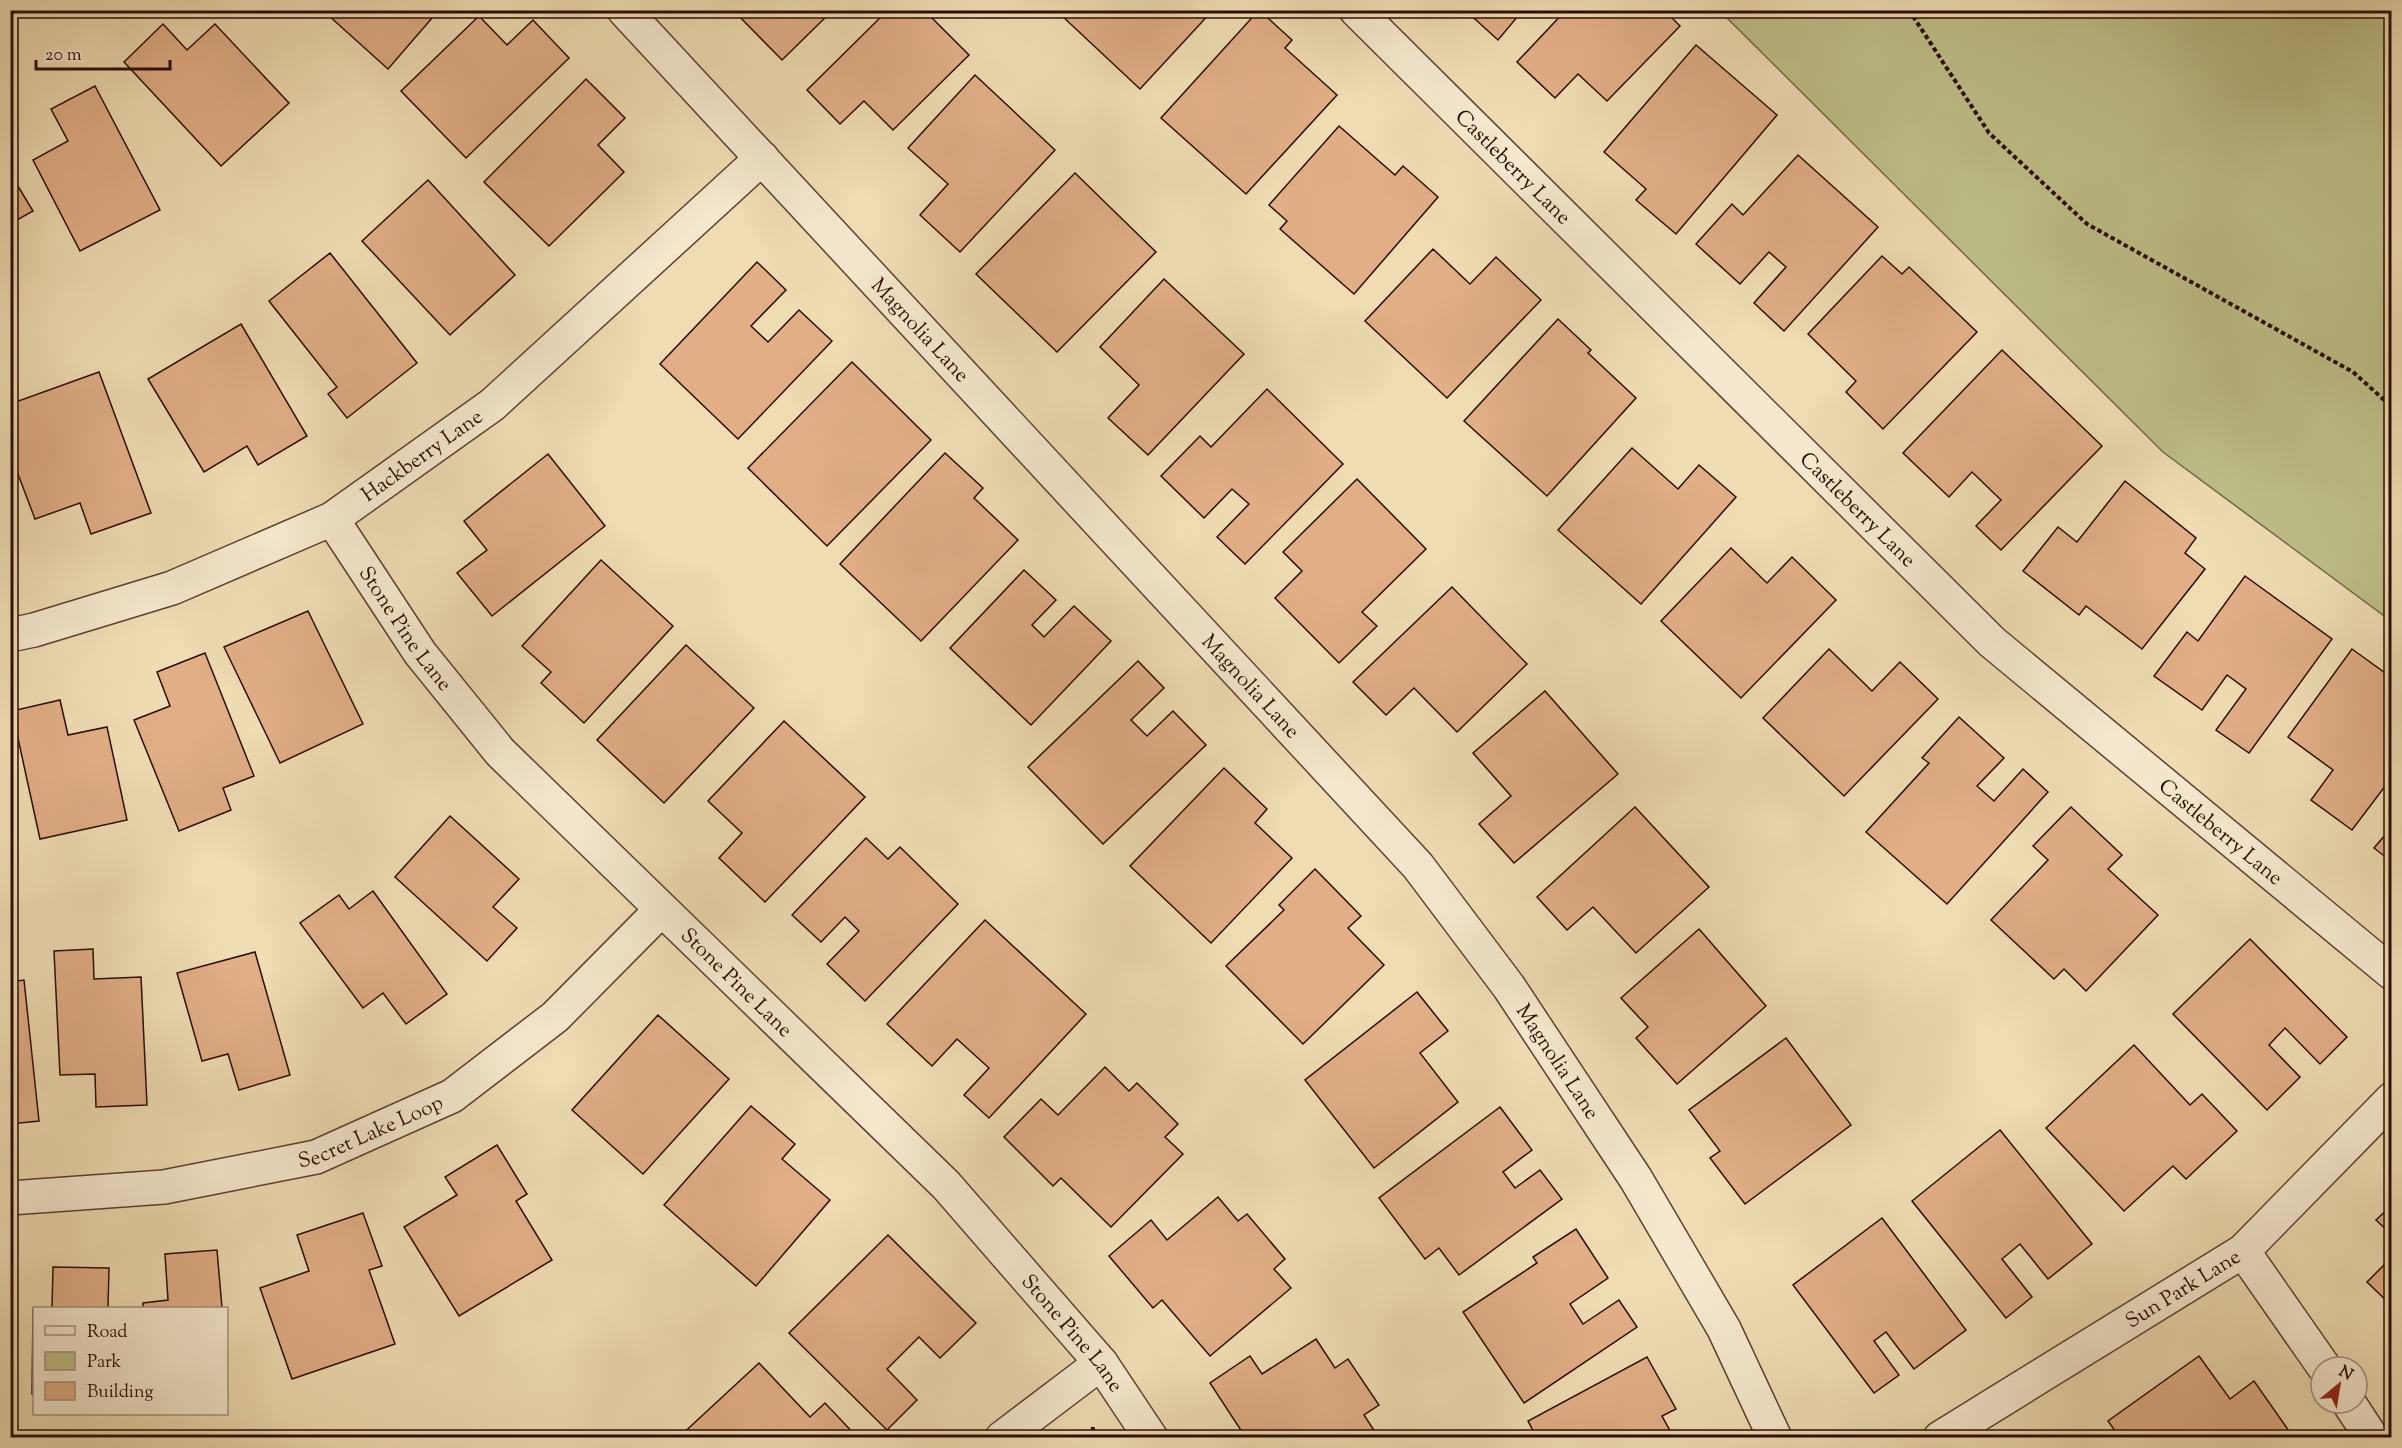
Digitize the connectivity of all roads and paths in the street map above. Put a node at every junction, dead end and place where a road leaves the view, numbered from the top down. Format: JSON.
{"nodes":[{"id":1,"x":624,"y":10,"type":"edge"},
{"id":2,"x":1356,"y":10,"type":"edge"},
{"id":3,"x":1909,"y":10,"type":"edge"},
{"id":4,"x":762,"y":158,"type":"junction"},
{"id":5,"x":2391,"y":407,"type":"edge"},
{"id":6,"x":332,"y":519,"type":"junction"},
{"id":7,"x":10,"y":635,"type":"edge"},
{"id":8,"x":661,"y":910,"type":"junction"},
{"id":9,"x":2391,"y":973,"type":"edge"},
{"id":10,"x":2391,"y":1099,"type":"edge"},
{"id":11,"x":10,"y":1198,"type":"edge"},
{"id":12,"x":2243,"y":1251,"type":"junction"},
{"id":13,"x":2316,"y":1355,"type":"edge"},
{"id":14,"x":1101,"y":1363,"type":"junction"},
{"id":15,"x":2357,"y":1415,"type":"edge"},
{"id":16,"x":1002,"y":1437,"type":"edge"},
{"id":17,"x":1151,"y":1437,"type":"edge"},
{"id":18,"x":1775,"y":1437,"type":"edge"},
{"id":19,"x":1940,"y":1437,"type":"edge"},
{"id":20,"x":2372,"y":1437,"type":"edge"}],
"edges":[{"from":1,"to":4,"type":"street","name":"Magnolia Lane"},
{"from":2,"to":9,"type":"street","name":"Castleberry Lane"},
{"from":3,"to":5,"type":"path"},
{"from":4,"to":6,"type":"street","name":"Hackberry Lane"},
{"from":4,"to":18,"type":"street","name":"Magnolia Lane"},
{"from":6,"to":7,"type":"street","name":"Hackberry Lane"},
{"from":6,"to":8,"type":"street","name":"Stone Pine Lane"},
{"from":8,"to":11,"type":"street","name":"Secret Lake Loop"},
{"from":8,"to":14,"type":"street","name":"Stone Pine Lane"},
{"from":10,"to":12,"type":"street","name":"Sun Park Lane"},
{"from":12,"to":13,"type":"street"},
{"from":12,"to":19,"type":"street","name":"Sun Park Lane"},
{"from":14,"to":16,"type":"street"},
{"from":14,"to":17,"type":"street","name":"Stone Pine Lane"},
{"from":15,"to":20,"type":"street"}]}
